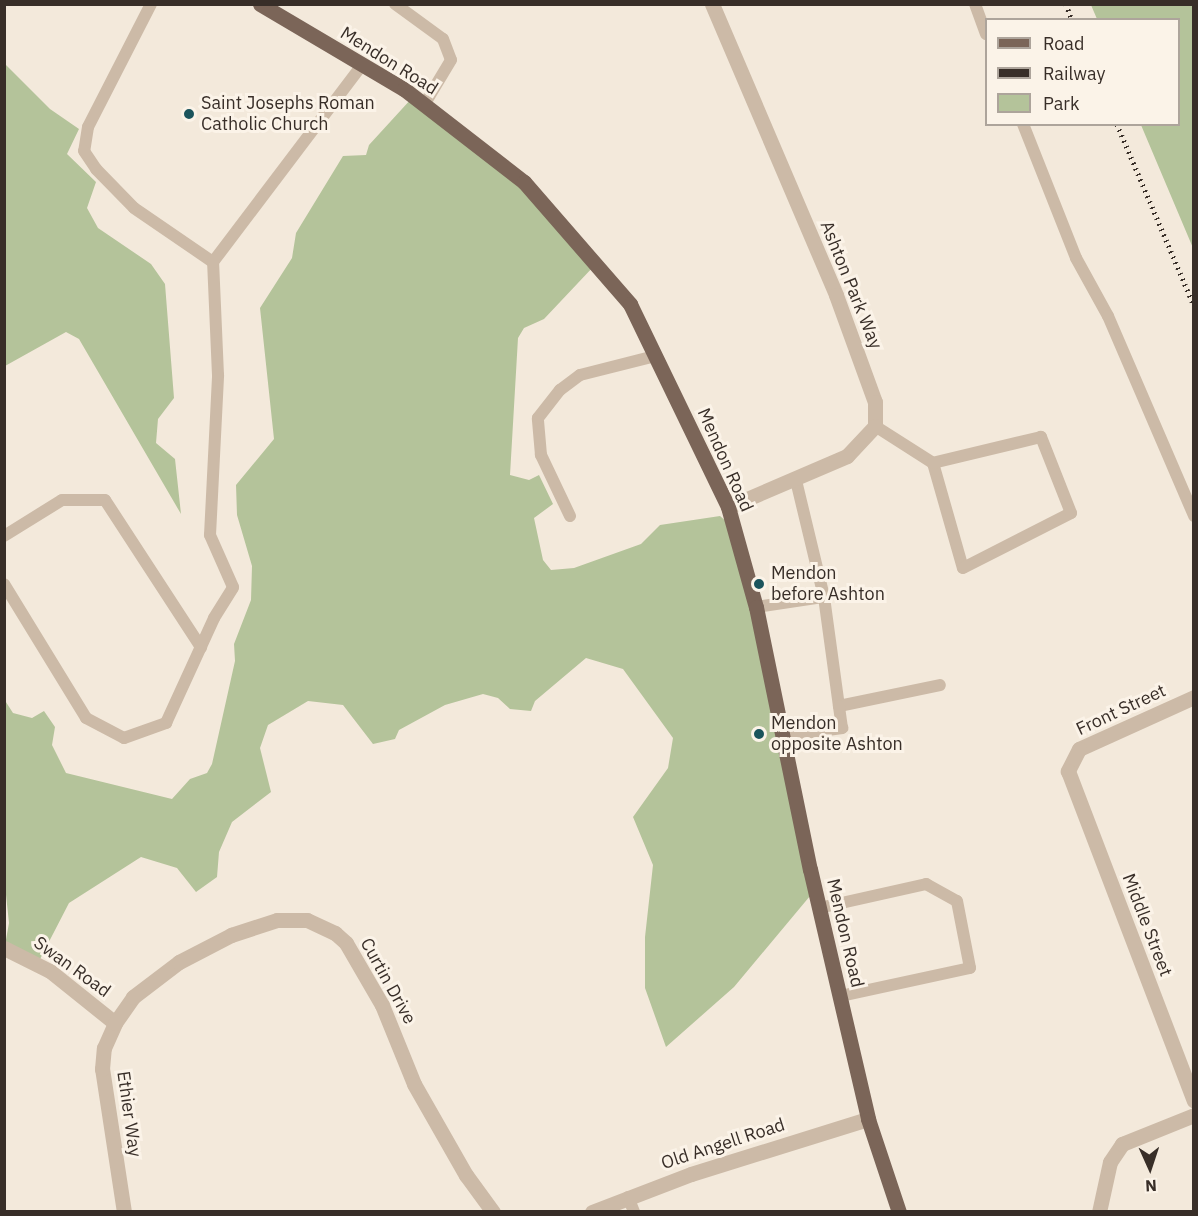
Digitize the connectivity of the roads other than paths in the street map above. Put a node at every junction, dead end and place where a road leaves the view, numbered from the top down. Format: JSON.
{"nodes":[{"id":1,"x":151,"y":4,"type":"edge"},
{"id":2,"x":395,"y":4,"type":"edge"},
{"id":3,"x":712,"y":4,"type":"edge"},
{"id":4,"x":975,"y":4,"type":"edge"},
{"id":5,"x":270,"y":7,"type":"edge"},
{"id":6,"x":985,"y":28,"type":"edge"},
{"id":7,"x":362,"y":65,"type":"junction"},
{"id":8,"x":423,"y":105,"type":"junction"},
{"id":9,"x":1024,"y":126,"type":"edge"},
{"id":10,"x":213,"y":262,"type":"junction"},
{"id":11,"x":656,"y":356,"type":"junction"},
{"id":12,"x":875,"y":426,"type":"junction"},
{"id":13,"x":933,"y":463,"type":"junction"},
{"id":14,"x":796,"y":480,"type":"junction"},
{"id":15,"x":728,"y":507,"type":"junction"},
{"id":16,"x":570,"y":516,"type":"dead end"},
{"id":17,"x":1194,"y":516,"type":"edge"},
{"id":18,"x":4,"y":536,"type":"edge"},
{"id":19,"x":4,"y":584,"type":"edge"},
{"id":20,"x":824,"y":597,"type":"junction"},
{"id":21,"x":756,"y":607,"type":"junction"},
{"id":22,"x":201,"y":647,"type":"junction"},
{"id":23,"x":940,"y":685,"type":"dead end"},
{"id":24,"x":1194,"y":697,"type":"edge"},
{"id":25,"x":839,"y":706,"type":"junction"},
{"id":26,"x":782,"y":736,"type":"junction"},
{"id":27,"x":1070,"y":763,"type":"joint"},
{"id":28,"x":819,"y":908,"type":"junction"},
{"id":29,"x":4,"y":948,"type":"edge"},
{"id":30,"x":840,"y":996,"type":"junction"},
{"id":31,"x":115,"y":1023,"type":"junction"},
{"id":32,"x":1194,"y":1101,"type":"edge"},
{"id":33,"x":1194,"y":1115,"type":"edge"},
{"id":34,"x":868,"y":1119,"type":"junction"},
{"id":35,"x":631,"y":1204,"type":"edge"},
{"id":36,"x":124,"y":1212,"type":"edge"},
{"id":37,"x":493,"y":1212,"type":"edge"},
{"id":38,"x":592,"y":1212,"type":"edge"},
{"id":39,"x":899,"y":1212,"type":"edge"},
{"id":40,"x":1099,"y":1212,"type":"edge"}],
"edges":[{"from":1,"to":10,"type":"lane"},
{"from":2,"to":8,"type":"lane"},
{"from":3,"to":12,"type":"street","name":"Ashton Park Way"},
{"from":4,"to":6,"type":"lane"},
{"from":5,"to":7,"type":"main road","name":"Mendon Road"},
{"from":7,"to":8,"type":"main road","name":"Mendon Road"},
{"from":7,"to":10,"type":"lane"},
{"from":8,"to":11,"type":"main road","name":"Mendon Road"},
{"from":9,"to":17,"type":"lane"},
{"from":10,"to":22,"type":"lane"},
{"from":11,"to":15,"type":"main road","name":"Mendon Road"},
{"from":11,"to":16,"type":"lane"},
{"from":12,"to":13,"type":"lane"},
{"from":12,"to":14,"type":"street"},
{"from":13,"to":13,"type":"lane"},
{"from":14,"to":15,"type":"street"},
{"from":14,"to":20,"type":"lane"},
{"from":15,"to":21,"type":"main road","name":"Mendon Road"},
{"from":18,"to":22,"type":"lane"},
{"from":19,"to":22,"type":"lane"},
{"from":20,"to":21,"type":"lane"},
{"from":20,"to":25,"type":"lane"},
{"from":21,"to":26,"type":"main road","name":"Mendon Road"},
{"from":23,"to":25,"type":"lane"},
{"from":24,"to":27,"type":"street","name":"Front Street"},
{"from":25,"to":26,"type":"lane"},
{"from":26,"to":28,"type":"main road","name":"Mendon Road"},
{"from":27,"to":32,"type":"street","name":"Middle Street"},
{"from":28,"to":30,"type":"main road","name":"Mendon Road"},
{"from":28,"to":30,"type":"lane"},
{"from":29,"to":31,"type":"street","name":"Swan Road"},
{"from":30,"to":34,"type":"main road","name":"Mendon Road"},
{"from":31,"to":36,"type":"street","name":"Ethier Way"},
{"from":31,"to":37,"type":"street","name":"Curtin Drive"},
{"from":33,"to":40,"type":"street"},
{"from":34,"to":35,"type":"street","name":"Old Angell Road"},
{"from":34,"to":39,"type":"main road","name":"Mendon Road"},
{"from":35,"to":38,"type":"street","name":"Old Angell Road"}]}
